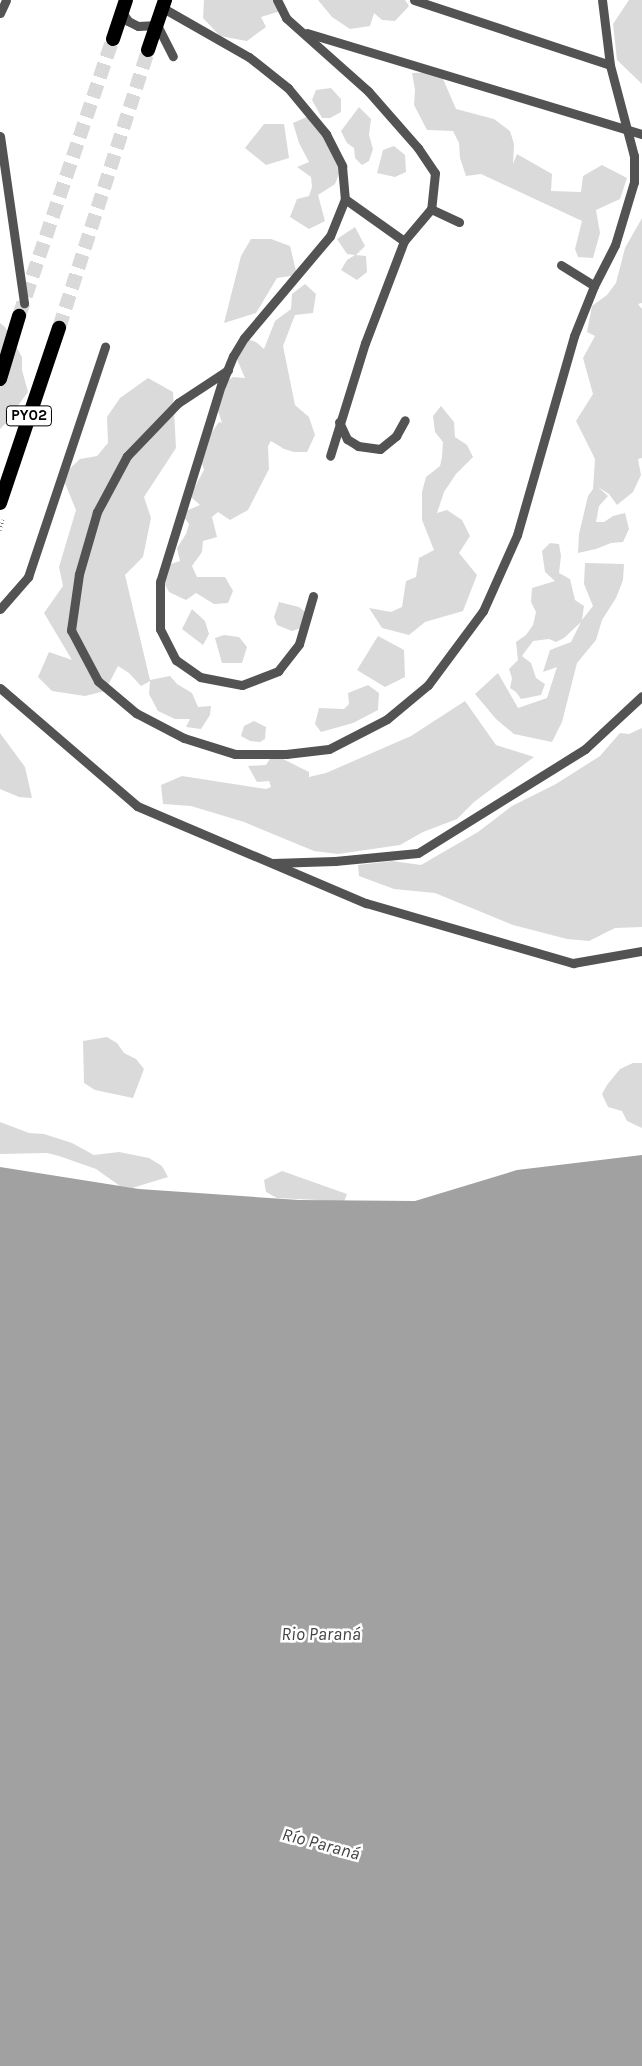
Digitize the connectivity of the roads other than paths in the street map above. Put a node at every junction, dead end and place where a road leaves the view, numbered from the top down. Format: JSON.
{"nodes":[{"id":1,"x":6,"y":0,"type":"edge"},
{"id":2,"x":277,"y":0,"type":"edge"},
{"id":3,"x":414,"y":0,"type":"edge"},
{"id":4,"x":602,"y":0,"type":"edge"},
{"id":5,"x":164,"y":4,"type":"edge"},
{"id":6,"x":124,"y":6,"type":"edge"},
{"id":7,"x":0,"y":14,"type":"edge"},
{"id":8,"x":157,"y":25,"type":"junction"},
{"id":9,"x":304,"y":32,"type":"junction"},
{"id":10,"x":113,"y":39,"type":"tunnel mouth"},
{"id":11,"x":148,"y":50,"type":"tunnel mouth"},
{"id":12,"x":173,"y":56,"type":"dead end"},
{"id":13,"x":610,"y":65,"type":"junction"},
{"id":14,"x":627,"y":130,"type":"junction"},
{"id":15,"x":642,"y":134,"type":"edge"},
{"id":16,"x":0,"y":136,"type":"edge"},
{"id":17,"x":345,"y":199,"type":"junction"},
{"id":18,"x":430,"y":209,"type":"junction"},
{"id":19,"x":459,"y":222,"type":"dead end"},
{"id":20,"x":404,"y":241,"type":"junction"},
{"id":21,"x":561,"y":265,"type":"dead end"},
{"id":22,"x":594,"y":286,"type":"junction"},
{"id":23,"x":21,"y":310,"type":"joint"},
{"id":24,"x":59,"y":328,"type":"tunnel mouth"},
{"id":25,"x":105,"y":347,"type":"dead end"},
{"id":26,"x":5,"y":348,"type":"edge"},
{"id":27,"x":228,"y":370,"type":"junction"},
{"id":28,"x":0,"y":379,"type":"edge"},
{"id":29,"x":405,"y":420,"type":"dead end"},
{"id":30,"x":339,"y":422,"type":"junction"},
{"id":31,"x":330,"y":456,"type":"dead end"},
{"id":32,"x":0,"y":503,"type":"edge"},
{"id":33,"x":313,"y":596,"type":"dead end"},
{"id":34,"x":0,"y":609,"type":"edge"},
{"id":35,"x":0,"y":688,"type":"edge"},
{"id":36,"x":642,"y":696,"type":"edge"},
{"id":37,"x":271,"y":863,"type":"junction"},
{"id":38,"x":642,"y":951,"type":"edge"}],
"edges":[{"from":1,"to":7,"type":"lane"},
{"from":2,"to":9,"type":"lane"},
{"from":3,"to":13,"type":"lane"},
{"from":4,"to":13,"type":"lane"},
{"from":5,"to":8,"type":"highway"},
{"from":5,"to":17,"type":"lane"},
{"from":6,"to":8,"type":"lane"},
{"from":6,"to":10,"type":"highway"},
{"from":8,"to":11,"type":"highway"},
{"from":8,"to":12,"type":"lane"},
{"from":9,"to":14,"type":"lane"},
{"from":9,"to":18,"type":"lane"},
{"from":13,"to":14,"type":"lane"},
{"from":14,"to":15,"type":"lane"},
{"from":14,"to":22,"type":"lane"},
{"from":16,"to":23,"type":"lane"},
{"from":17,"to":20,"type":"lane"},
{"from":17,"to":27,"type":"lane"},
{"from":18,"to":19,"type":"lane"},
{"from":18,"to":20,"type":"lane"},
{"from":20,"to":30,"type":"lane"},
{"from":21,"to":22,"type":"lane"},
{"from":22,"to":27,"type":"lane"},
{"from":23,"to":26,"type":"highway"},
{"from":24,"to":32,"type":"highway","number":"PY02"},
{"from":25,"to":34,"type":"lane"},
{"from":26,"to":28,"type":"highway"},
{"from":27,"to":33,"type":"lane"},
{"from":29,"to":30,"type":"lane"},
{"from":30,"to":31,"type":"lane"},
{"from":35,"to":37,"type":"lane"},
{"from":36,"to":37,"type":"lane"},
{"from":37,"to":38,"type":"lane"}]}
